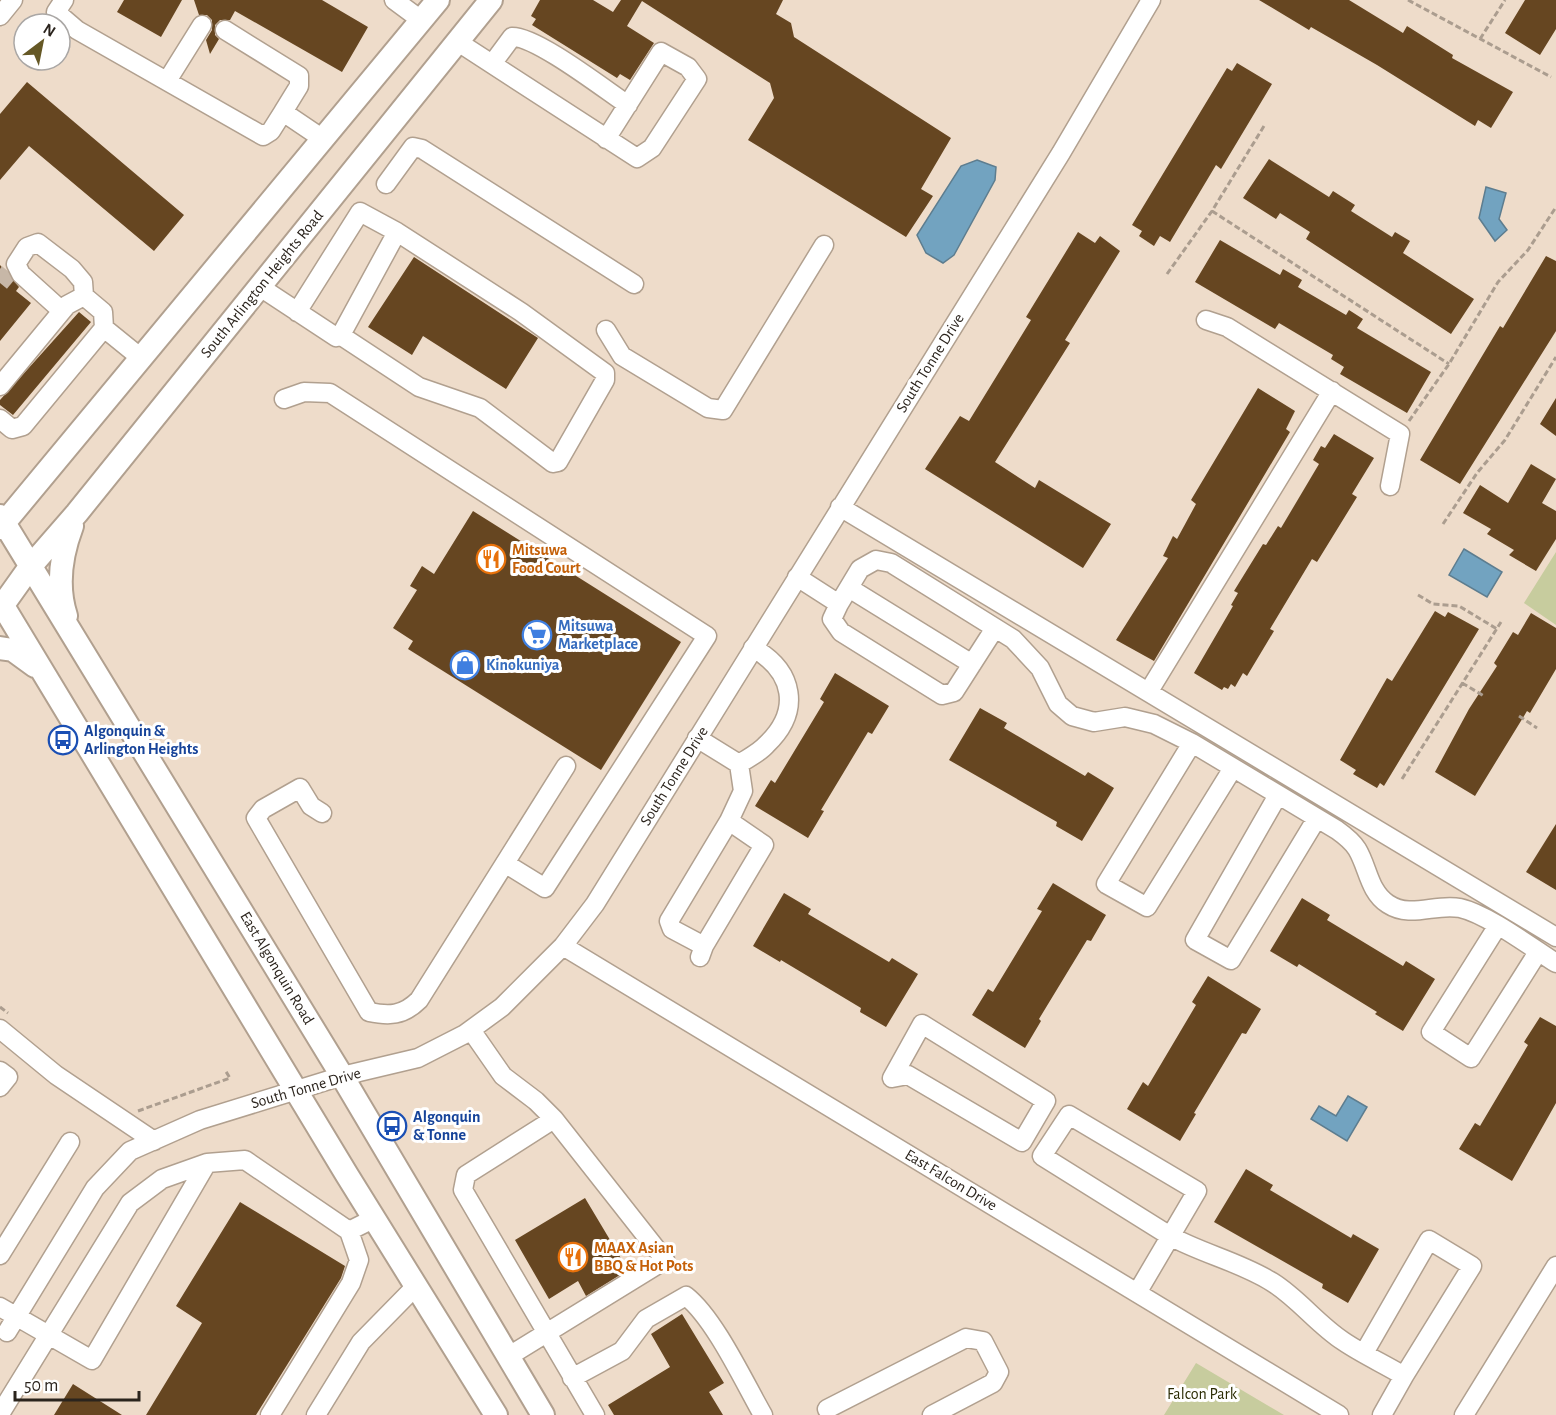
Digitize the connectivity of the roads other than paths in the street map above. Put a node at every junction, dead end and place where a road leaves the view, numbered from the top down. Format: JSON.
{"nodes":[{"id":1,"x":13,"y":0,"type":"edge"},
{"id":2,"x":64,"y":0,"type":"edge"},
{"id":3,"x":394,"y":0,"type":"edge"},
{"id":4,"x":438,"y":0,"type":"edge"},
{"id":5,"x":491,"y":0,"type":"edge"},
{"id":6,"x":1151,"y":0,"type":"edge"},
{"id":7,"x":0,"y":16,"type":"edge"},
{"id":8,"x":421,"y":20,"type":"junction"},
{"id":9,"x":202,"y":25,"type":"dead end"},
{"id":10,"x":225,"y":30,"type":"dead end"},
{"id":11,"x":458,"y":42,"type":"junction"},
{"id":12,"x":492,"y":64,"type":"junction"},
{"id":13,"x":166,"y":81,"type":"junction"},
{"id":14,"x":628,"y":105,"type":"junction"},
{"id":15,"x":283,"y":112,"type":"junction"},
{"id":16,"x":322,"y":139,"type":"junction"},
{"id":17,"x":606,"y":139,"type":"junction"},
{"id":18,"x":386,"y":184,"type":"dead end"},
{"id":19,"x":334,"y":195,"type":"junction"},
{"id":20,"x":360,"y":212,"type":"junction"},
{"id":21,"x":397,"y":232,"type":"junction"},
{"id":22,"x":824,"y":245,"type":"dead end"},
{"id":23,"x":634,"y":284,"type":"dead end"},
{"id":24,"x":260,"y":287,"type":"junction"},
{"id":25,"x":84,"y":296,"type":"junction"},
{"id":26,"x":62,"y":311,"type":"junction"},
{"id":27,"x":297,"y":312,"type":"junction"},
{"id":28,"x":1206,"y":320,"type":"dead end"},
{"id":29,"x":104,"y":328,"type":"junction"},
{"id":30,"x":606,"y":330,"type":"dead end"},
{"id":31,"x":340,"y":335,"type":"junction"},
{"id":32,"x":141,"y":358,"type":"junction"},
{"id":33,"x":0,"y":386,"type":"edge"},
{"id":34,"x":1332,"y":391,"type":"junction"},
{"id":35,"x":284,"y":399,"type":"dead end"},
{"id":36,"x":0,"y":419,"type":"edge"},
{"id":37,"x":1390,"y":486,"type":"dead end"},
{"id":38,"x":840,"y":507,"type":"junction"},
{"id":39,"x":77,"y":513,"type":"junction"},
{"id":40,"x":1,"y":523,"type":"edge"},
{"id":41,"x":30,"y":567,"type":"junction"},
{"id":42,"x":797,"y":577,"type":"junction"},
{"id":43,"x":849,"y":588,"type":"junction"},
{"id":44,"x":839,"y":604,"type":"junction"},
{"id":45,"x":1,"y":605,"type":"edge"},
{"id":46,"x":995,"y":628,"type":"junction"},
{"id":47,"x":72,"y":635,"type":"junction"},
{"id":48,"x":0,"y":648,"type":"edge"},
{"id":49,"x":753,"y":648,"type":"junction"},
{"id":50,"x":972,"y":664,"type":"junction"},
{"id":51,"x":42,"y":670,"type":"junction"},
{"id":52,"x":1149,"y":691,"type":"junction"},
{"id":53,"x":697,"y":738,"type":"junction"},
{"id":54,"x":1192,"y":743,"type":"junction"},
{"id":55,"x":739,"y":764,"type":"junction"},
{"id":56,"x":566,"y":766,"type":"dead end"},
{"id":57,"x":1233,"y":768,"type":"junction"},
{"id":58,"x":1278,"y":795,"type":"junction"},
{"id":59,"x":322,"y":813,"type":"dead end"},
{"id":60,"x":1317,"y":818,"type":"junction"},
{"id":61,"x":729,"y":821,"type":"junction"},
{"id":62,"x":506,"y":864,"type":"junction"},
{"id":63,"x":1497,"y":927,"type":"junction"},
{"id":64,"x":1556,"y":937,"type":"edge"},
{"id":65,"x":563,"y":946,"type":"junction"},
{"id":66,"x":1538,"y":952,"type":"junction"},
{"id":67,"x":1556,"y":963,"type":"edge"},
{"id":68,"x":0,"y":1029,"type":"edge"},
{"id":69,"x":471,"y":1030,"type":"junction"},
{"id":70,"x":0,"y":1071,"type":"edge"},
{"id":71,"x":342,"y":1076,"type":"junction"},
{"id":72,"x":0,"y":1087,"type":"edge"},
{"id":73,"x":295,"y":1090,"type":"junction"},
{"id":74,"x":1046,"y":1101,"type":"joint"},
{"id":75,"x":554,"y":1119,"type":"junction"},
{"id":76,"x":154,"y":1141,"type":"junction"},
{"id":77,"x":70,"y":1142,"type":"dead end"},
{"id":78,"x":207,"y":1163,"type":"junction"},
{"id":79,"x":373,"y":1219,"type":"junction"},
{"id":80,"x":349,"y":1231,"type":"junction"},
{"id":81,"x":1170,"y":1236,"type":"junction"},
{"id":82,"x":0,"y":1256,"type":"edge"},
{"id":83,"x":1556,"y":1266,"type":"edge"},
{"id":84,"x":415,"y":1287,"type":"junction"},
{"id":85,"x":1137,"y":1293,"type":"junction"},
{"id":86,"x":0,"y":1307,"type":"edge"},
{"id":87,"x":17,"y":1315,"type":"junction"},
{"id":88,"x":7,"y":1332,"type":"dead end"},
{"id":89,"x":545,"y":1334,"type":"junction"},
{"id":90,"x":49,"y":1335,"type":"junction"},
{"id":91,"x":1364,"y":1353,"type":"junction"},
{"id":92,"x":509,"y":1356,"type":"junction"},
{"id":93,"x":1404,"y":1376,"type":"junction"},
{"id":94,"x":572,"y":1378,"type":"junction"},
{"id":95,"x":827,"y":1409,"type":"dead end"},
{"id":96,"x":321,"y":1413,"type":"edge"},
{"id":97,"x":0,"y":1414,"type":"edge"},
{"id":98,"x":270,"y":1415,"type":"edge"},
{"id":99,"x":496,"y":1415,"type":"edge"},
{"id":100,"x":543,"y":1415,"type":"edge"},
{"id":101,"x":594,"y":1415,"type":"edge"},
{"id":102,"x":763,"y":1415,"type":"edge"},
{"id":103,"x":932,"y":1415,"type":"edge"},
{"id":104,"x":1340,"y":1415,"type":"edge"},
{"id":105,"x":1383,"y":1415,"type":"edge"},
{"id":106,"x":1464,"y":1415,"type":"edge"}],
"edges":[{"from":1,"to":7,"type":"street"},
{"from":2,"to":13,"type":"street"},
{"from":3,"to":8,"type":"street"},
{"from":4,"to":8,"type":"main road"},
{"from":5,"to":11,"type":"main road","name":"South Arlington Heights Road"},
{"from":6,"to":38,"type":"street","name":"South Tonne Drive"},
{"from":8,"to":16,"type":"main road"},
{"from":9,"to":13,"type":"street"},
{"from":10,"to":15,"type":"street"},
{"from":11,"to":12,"type":"street"},
{"from":11,"to":19,"type":"main road","name":"South Arlington Heights Road"},
{"from":12,"to":14,"type":"street"},
{"from":12,"to":17,"type":"street"},
{"from":13,"to":15,"type":"street"},
{"from":14,"to":17,"type":"street"},
{"from":14,"to":17,"type":"street"},
{"from":15,"to":16,"type":"street"},
{"from":16,"to":32,"type":"main road"},
{"from":18,"to":23,"type":"street"},
{"from":19,"to":20,"type":"street"},
{"from":19,"to":24,"type":"main road","name":"South Arlington Heights Road"},
{"from":20,"to":21,"type":"street"},
{"from":20,"to":27,"type":"street"},
{"from":21,"to":31,"type":"street"},
{"from":21,"to":31,"type":"street"},
{"from":22,"to":30,"type":"street"},
{"from":24,"to":27,"type":"street"},
{"from":24,"to":39,"type":"main road","name":"South Arlington Heights Road"},
{"from":25,"to":26,"type":"street"},
{"from":25,"to":26,"type":"street"},
{"from":25,"to":29,"type":"street"},
{"from":26,"to":33,"type":"street"},
{"from":27,"to":31,"type":"street"},
{"from":28,"to":34,"type":"street"},
{"from":29,"to":32,"type":"street"},
{"from":29,"to":36,"type":"street"},
{"from":32,"to":40,"type":"main road"},
{"from":34,"to":37,"type":"street"},
{"from":34,"to":52,"type":"street"},
{"from":35,"to":62,"type":"street"},
{"from":38,"to":42,"type":"street","name":"South Tonne Drive"},
{"from":38,"to":52,"type":"street"},
{"from":39,"to":41,"type":"main road","name":"South Arlington Heights Road"},
{"from":39,"to":47,"type":"main road"},
{"from":40,"to":41,"type":"main road","name":"East Algonquin Road"},
{"from":41,"to":45,"type":"main road","name":"South Arlington Heights Road"},
{"from":41,"to":47,"type":"main road","name":"East Algonquin Road"},
{"from":42,"to":44,"type":"street"},
{"from":42,"to":49,"type":"street","name":"South Tonne Drive"},
{"from":43,"to":44,"type":"street"},
{"from":43,"to":46,"type":"street"},
{"from":43,"to":50,"type":"street"},
{"from":44,"to":50,"type":"street"},
{"from":45,"to":51,"type":"main road"},
{"from":46,"to":50,"type":"street"},
{"from":46,"to":54,"type":"street"},
{"from":47,"to":71,"type":"main road","name":"East Algonquin Road"},
{"from":48,"to":51,"type":"main road"},
{"from":49,"to":53,"type":"street","name":"South Tonne Drive"},
{"from":49,"to":55,"type":"street"},
{"from":51,"to":73,"type":"main road"},
{"from":52,"to":64,"type":"street"},
{"from":53,"to":55,"type":"street"},
{"from":53,"to":65,"type":"street","name":"South Tonne Drive"},
{"from":54,"to":57,"type":"street"},
{"from":54,"to":57,"type":"street"},
{"from":55,"to":61,"type":"street"},
{"from":56,"to":62,"type":"street"},
{"from":57,"to":58,"type":"street"},
{"from":58,"to":60,"type":"street"},
{"from":58,"to":60,"type":"street"},
{"from":59,"to":62,"type":"street"},
{"from":60,"to":63,"type":"street"},
{"from":61,"to":61,"type":"street"},
{"from":63,"to":66,"type":"street"},
{"from":63,"to":66,"type":"street"},
{"from":65,"to":69,"type":"street","name":"South Tonne Drive"},
{"from":65,"to":85,"type":"street","name":"East Falcon Drive"},
{"from":66,"to":67,"type":"street"},
{"from":68,"to":76,"type":"street"},
{"from":69,"to":71,"type":"street","name":"South Tonne Drive"},
{"from":69,"to":75,"type":"street"},
{"from":70,"to":72,"type":"street"},
{"from":71,"to":73,"type":"street","name":"South Tonne Drive"},
{"from":71,"to":92,"type":"main road","name":"East Algonquin Road"},
{"from":73,"to":76,"type":"street","name":"South Tonne Drive"},
{"from":73,"to":79,"type":"main road"},
{"from":74,"to":74,"type":"street"},
{"from":75,"to":89,"type":"street"},
{"from":75,"to":89,"type":"street"},
{"from":76,"to":87,"type":"street","name":"South Tonne Drive"},
{"from":77,"to":82,"type":"street"},
{"from":78,"to":80,"type":"street"},
{"from":78,"to":90,"type":"street"},
{"from":78,"to":90,"type":"street"},
{"from":79,"to":80,"type":"street"},
{"from":79,"to":84,"type":"main road"},
{"from":80,"to":98,"type":"street"},
{"from":81,"to":81,"type":"street"},
{"from":81,"to":85,"type":"street"},
{"from":81,"to":91,"type":"street"},
{"from":83,"to":106,"type":"street"},
{"from":84,"to":96,"type":"street"},
{"from":84,"to":99,"type":"main road"},
{"from":85,"to":104,"type":"street","name":"East Falcon Drive"},
{"from":86,"to":87,"type":"street"},
{"from":87,"to":88,"type":"street","name":"South Tonne Drive"},
{"from":87,"to":90,"type":"street"},
{"from":89,"to":92,"type":"street"},
{"from":89,"to":94,"type":"street"},
{"from":90,"to":97,"type":"street"},
{"from":91,"to":93,"type":"street"},
{"from":91,"to":93,"type":"street"},
{"from":92,"to":100,"type":"main road","name":"East Algonquin Road"},
{"from":93,"to":105,"type":"street"},
{"from":94,"to":101,"type":"street"},
{"from":94,"to":102,"type":"street"},
{"from":95,"to":103,"type":"street"}]}
